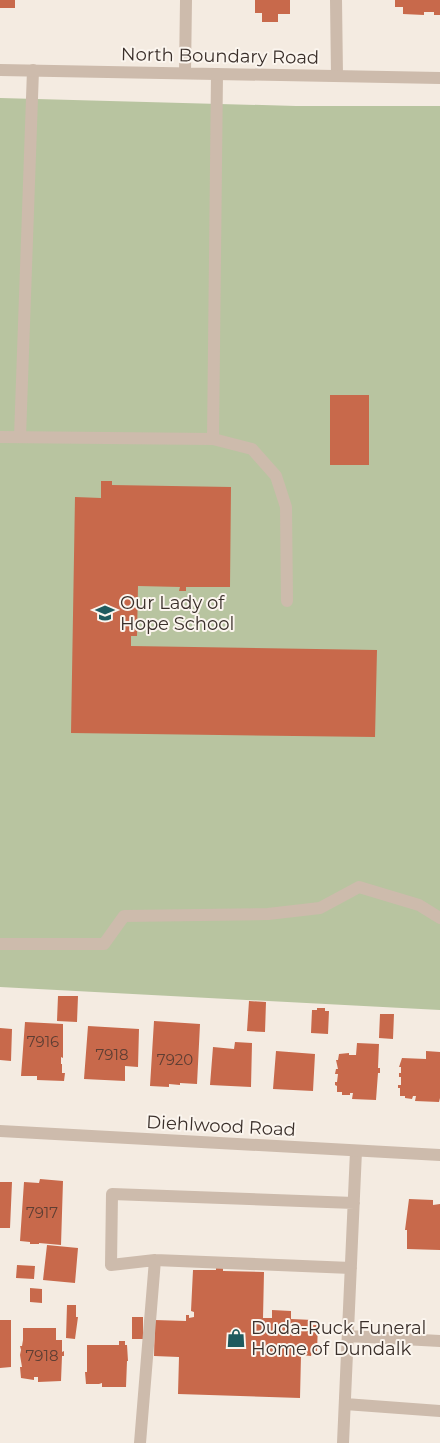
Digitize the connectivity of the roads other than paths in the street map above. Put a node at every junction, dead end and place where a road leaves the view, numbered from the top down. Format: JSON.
{"nodes":[{"id":1,"x":186,"y":0,"type":"edge"},
{"id":2,"x":336,"y":0,"type":"edge"},
{"id":3,"x":0,"y":70,"type":"edge"},
{"id":4,"x":33,"y":70,"type":"junction"},
{"id":5,"x":185,"y":73,"type":"junction"},
{"id":6,"x":217,"y":74,"type":"junction"},
{"id":7,"x":337,"y":75,"type":"junction"},
{"id":8,"x":440,"y":78,"type":"edge"},
{"id":9,"x":0,"y":437,"type":"edge"},
{"id":10,"x":20,"y":437,"type":"junction"},
{"id":11,"x":213,"y":439,"type":"junction"},
{"id":12,"x":286,"y":601,"type":"dead end"},
{"id":13,"x":440,"y":918,"type":"edge"},
{"id":14,"x":0,"y":944,"type":"edge"},
{"id":15,"x":0,"y":1131,"type":"edge"},
{"id":16,"x":356,"y":1151,"type":"junction"},
{"id":17,"x":440,"y":1156,"type":"edge"},
{"id":18,"x":354,"y":1203,"type":"junction"},
{"id":19,"x":155,"y":1260,"type":"junction"},
{"id":20,"x":351,"y":1268,"type":"junction"},
{"id":21,"x":348,"y":1336,"type":"junction"},
{"id":22,"x":440,"y":1341,"type":"edge"},
{"id":23,"x":345,"y":1404,"type":"junction"},
{"id":24,"x":440,"y":1411,"type":"edge"},
{"id":25,"x":140,"y":1443,"type":"edge"},
{"id":26,"x":344,"y":1443,"type":"edge"}],
"edges":[{"from":1,"to":5,"type":"street"},
{"from":2,"to":7,"type":"street"},
{"from":3,"to":4,"type":"street","name":"North Boundary Road"},
{"from":4,"to":5,"type":"street","name":"North Boundary Road"},
{"from":4,"to":10,"type":"street"},
{"from":5,"to":6,"type":"street","name":"North Boundary Road"},
{"from":6,"to":7,"type":"street","name":"North Boundary Road"},
{"from":6,"to":11,"type":"street"},
{"from":7,"to":8,"type":"street","name":"North Boundary Road"},
{"from":9,"to":10,"type":"street"},
{"from":10,"to":11,"type":"street"},
{"from":11,"to":12,"type":"street"},
{"from":13,"to":14,"type":"street"},
{"from":15,"to":16,"type":"street","name":"Diehlwood Road"},
{"from":16,"to":17,"type":"street","name":"Diehlwood Road"},
{"from":16,"to":18,"type":"street"},
{"from":18,"to":19,"type":"street"},
{"from":18,"to":20,"type":"street"},
{"from":19,"to":20,"type":"street"},
{"from":19,"to":25,"type":"street"},
{"from":20,"to":21,"type":"street"},
{"from":21,"to":22,"type":"street"},
{"from":21,"to":23,"type":"street"},
{"from":23,"to":24,"type":"street"},
{"from":23,"to":26,"type":"street"}]}
